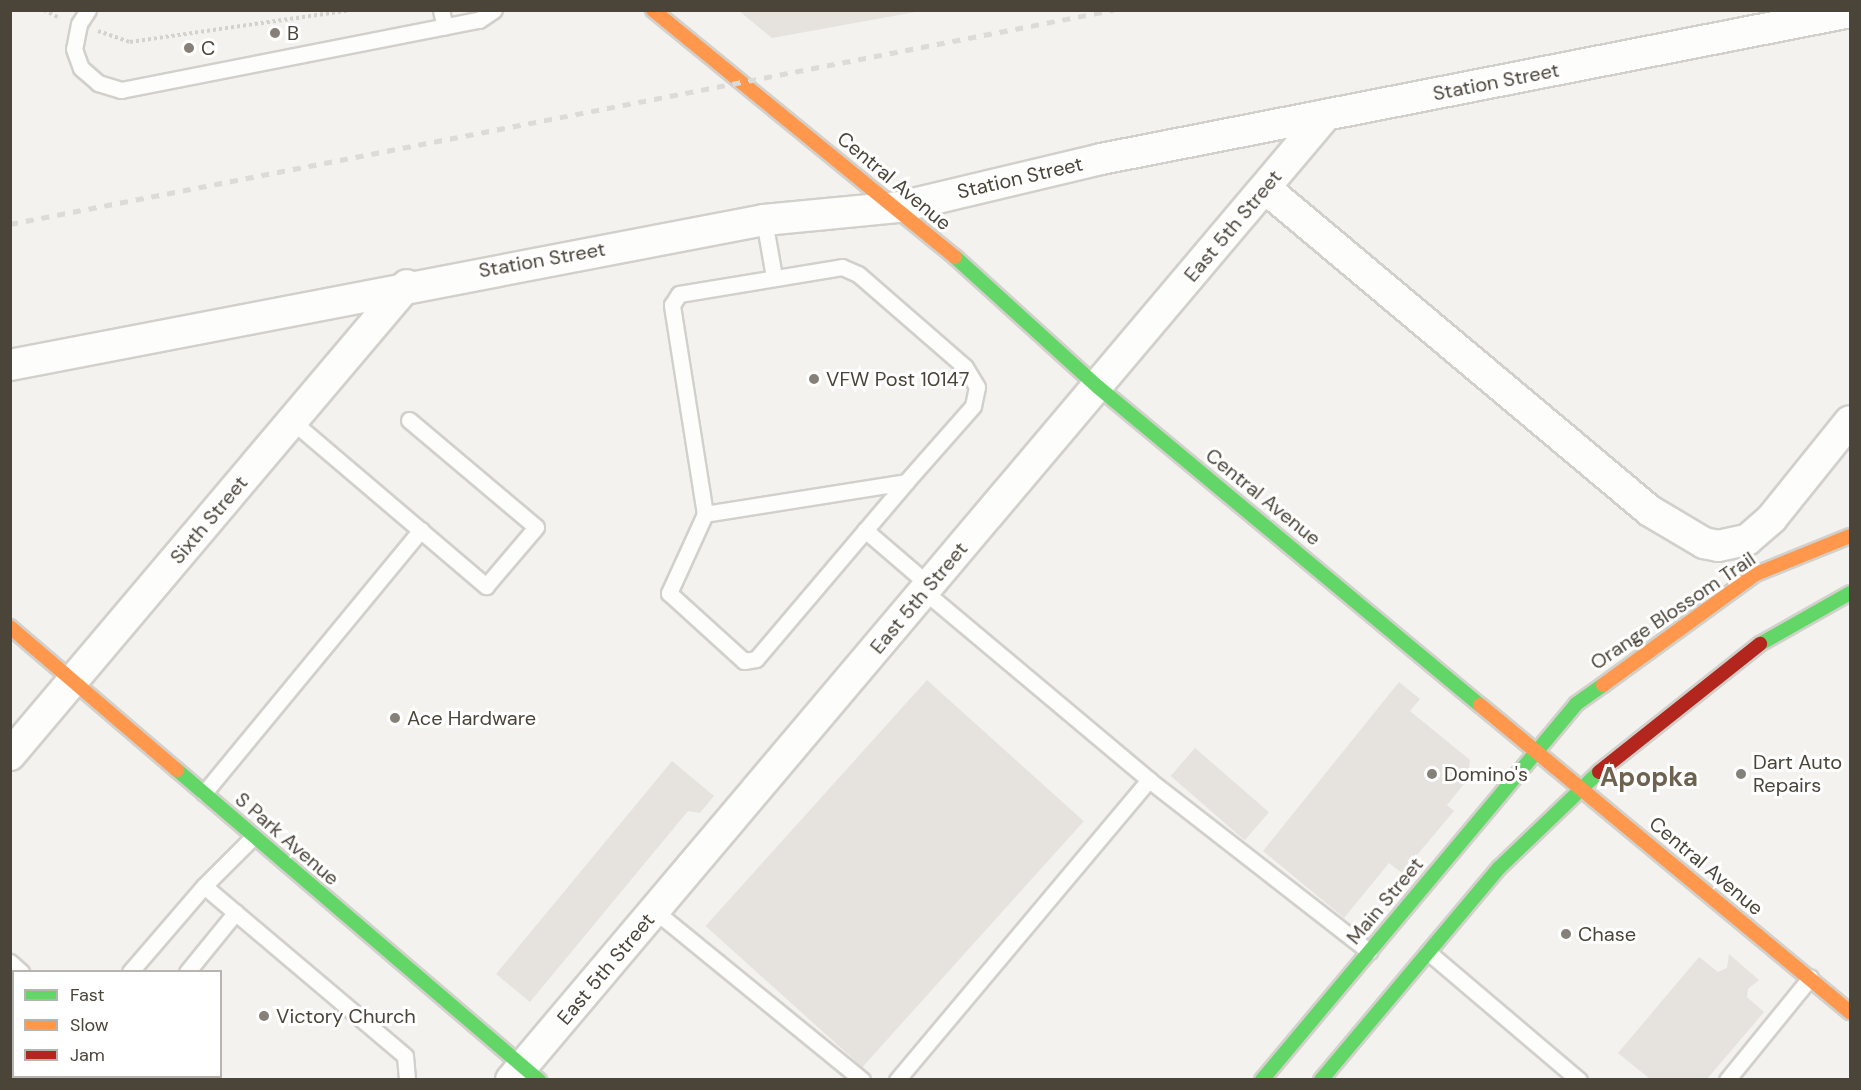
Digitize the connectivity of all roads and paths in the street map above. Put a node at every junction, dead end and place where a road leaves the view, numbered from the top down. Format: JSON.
{"nodes":[{"id":1,"x":44,"y":10,"type":"edge"},
{"id":2,"x":88,"y":10,"type":"edge"},
{"id":3,"x":352,"y":10,"type":"edge"},
{"id":4,"x":441,"y":10,"type":"edge"},
{"id":5,"x":494,"y":10,"type":"edge"},
{"id":6,"x":653,"y":10,"type":"edge"},
{"id":7,"x":1851,"y":12,"type":"edge"},
{"id":8,"x":79,"y":24,"type":"junction"},
{"id":9,"x":445,"y":27,"type":"junction"},
{"id":10,"x":1326,"y":115,"type":"junction"},
{"id":11,"x":1265,"y":188,"type":"junction"},
{"id":12,"x":900,"y":207,"type":"junction"},
{"id":13,"x":764,"y":220,"type":"junction"},
{"id":14,"x":774,"y":277,"type":"junction"},
{"id":15,"x":407,"y":285,"type":"junction"},
{"id":16,"x":10,"y":364,"type":"edge"},
{"id":17,"x":1098,"y":387,"type":"junction"},
{"id":18,"x":409,"y":420,"type":"dead end"},
{"id":19,"x":1851,"y":421,"type":"edge"},
{"id":20,"x":292,"y":422,"type":"junction"},
{"id":21,"x":906,"y":482,"type":"junction"},
{"id":22,"x":705,"y":514,"type":"junction"},
{"id":23,"x":421,"y":530,"type":"junction"},
{"id":24,"x":865,"y":530,"type":"junction"},
{"id":25,"x":1851,"y":536,"type":"edge"},
{"id":26,"x":927,"y":588,"type":"junction"},
{"id":27,"x":1846,"y":600,"type":"edge"},
{"id":28,"x":10,"y":627,"type":"edge"},
{"id":29,"x":74,"y":679,"type":"junction"},
{"id":30,"x":1539,"y":749,"type":"junction"},
{"id":31,"x":10,"y":755,"type":"edge"},
{"id":32,"x":1149,"y":780,"type":"junction"},
{"id":33,"x":1582,"y":786,"type":"junction"},
{"id":34,"x":204,"y":793,"type":"junction"},
{"id":35,"x":253,"y":837,"type":"junction"},
{"id":36,"x":204,"y":886,"type":"junction"},
{"id":37,"x":655,"y":911,"type":"junction"},
{"id":38,"x":236,"y":912,"type":"junction"},
{"id":39,"x":1369,"y":951,"type":"junction"},
{"id":40,"x":1428,"y":952,"type":"junction"},
{"id":41,"x":132,"y":970,"type":"edge"},
{"id":42,"x":189,"y":970,"type":"edge"},
{"id":43,"x":1810,"y":978,"type":"junction"},
{"id":44,"x":1851,"y":1012,"type":"edge"},
{"id":45,"x":524,"y":1075,"type":"edge"},
{"id":46,"x":407,"y":1080,"type":"edge"},
{"id":47,"x":862,"y":1080,"type":"edge"},
{"id":48,"x":897,"y":1080,"type":"edge"},
{"id":49,"x":1262,"y":1080,"type":"edge"},
{"id":50,"x":1321,"y":1080,"type":"edge"},
{"id":51,"x":1579,"y":1080,"type":"edge"},
{"id":52,"x":1727,"y":1080,"type":"edge"}],
"edges":[{"from":1,"to":8,"type":"path"},
{"from":2,"to":8,"type":"lane"},
{"from":3,"to":8,"type":"path"},
{"from":4,"to":9,"type":"lane"},
{"from":5,"to":9,"type":"lane"},
{"from":6,"to":12,"type":"main road","name":"Central Avenue"},
{"from":7,"to":10,"type":"street","name":"Station Street"},
{"from":8,"to":9,"type":"lane"},
{"from":10,"to":11,"type":"street","name":"East 5th Street"},
{"from":10,"to":12,"type":"street","name":"Station Street"},
{"from":11,"to":17,"type":"street","name":"East 5th Street"},
{"from":11,"to":19,"type":"street"},
{"from":12,"to":13,"type":"street","name":"Station Street"},
{"from":12,"to":17,"type":"main road","name":"Central Avenue"},
{"from":13,"to":14,"type":"lane"},
{"from":13,"to":15,"type":"street","name":"Station Street"},
{"from":14,"to":21,"type":"lane"},
{"from":14,"to":22,"type":"lane"},
{"from":15,"to":16,"type":"street","name":"Station Street"},
{"from":15,"to":20,"type":"street","name":"Sixth Street"},
{"from":17,"to":26,"type":"street","name":"East 5th Street"},
{"from":17,"to":30,"type":"main road","name":"Central Avenue"},
{"from":18,"to":23,"type":"lane"},
{"from":20,"to":23,"type":"lane"},
{"from":20,"to":29,"type":"street","name":"Sixth Street"},
{"from":21,"to":22,"type":"lane"},
{"from":21,"to":24,"type":"lane"},
{"from":22,"to":24,"type":"lane"},
{"from":23,"to":34,"type":"lane"},
{"from":24,"to":26,"type":"lane"},
{"from":25,"to":30,"type":"main road","name":"Orange Blossom Trail"},
{"from":26,"to":32,"type":"lane"},
{"from":26,"to":37,"type":"street","name":"East 5th Street"},
{"from":27,"to":33,"type":"main road"},
{"from":28,"to":29,"type":"main road","name":"S Park Avenue"},
{"from":29,"to":31,"type":"street","name":"Sixth Street"},
{"from":29,"to":34,"type":"main road","name":"S Park Avenue"},
{"from":30,"to":33,"type":"main road","name":"Central Avenue"},
{"from":30,"to":39,"type":"main road","name":"Main Street"},
{"from":32,"to":39,"type":"lane"},
{"from":32,"to":48,"type":"lane"},
{"from":33,"to":40,"type":"main road"},
{"from":33,"to":43,"type":"main road","name":"Central Avenue"},
{"from":34,"to":35,"type":"main road","name":"S Park Avenue"},
{"from":35,"to":36,"type":"lane"},
{"from":35,"to":45,"type":"main road","name":"S Park Avenue"},
{"from":36,"to":38,"type":"lane"},
{"from":36,"to":41,"type":"lane"},
{"from":37,"to":45,"type":"street","name":"East 5th Street"},
{"from":37,"to":47,"type":"lane"},
{"from":38,"to":42,"type":"lane"},
{"from":38,"to":46,"type":"lane"},
{"from":39,"to":49,"type":"main road","name":"Main Street"},
{"from":40,"to":50,"type":"main road"},
{"from":40,"to":51,"type":"lane"},
{"from":43,"to":44,"type":"main road","name":"Central Avenue"},
{"from":43,"to":52,"type":"lane"}]}
